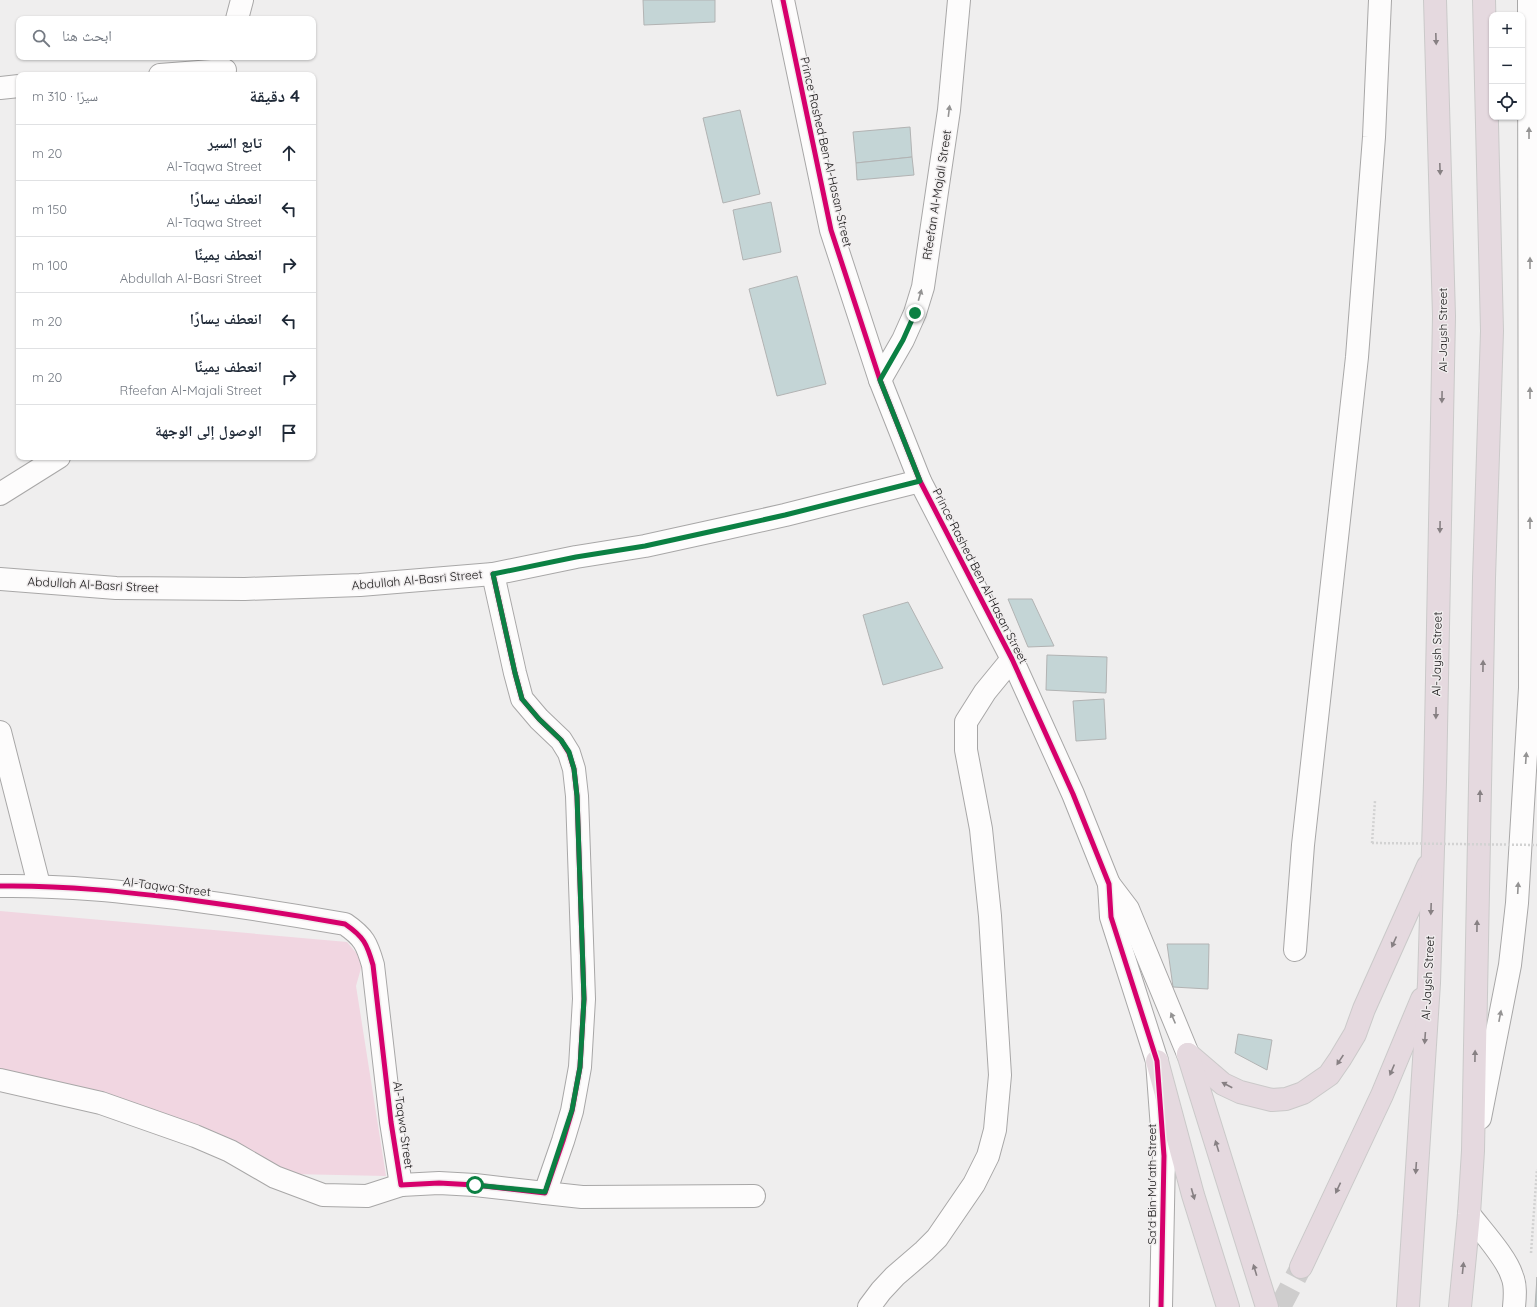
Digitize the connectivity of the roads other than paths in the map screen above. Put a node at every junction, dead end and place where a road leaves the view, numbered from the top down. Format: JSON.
{"nodes":[{"id":1,"x":242,"y":0,"type":"edge"},
{"id":2,"x":783,"y":0,"type":"edge"},
{"id":3,"x":959,"y":0,"type":"edge"},
{"id":4,"x":1380,"y":0,"type":"edge"},
{"id":5,"x":1435,"y":0,"type":"edge"},
{"id":6,"x":1484,"y":0,"type":"edge"},
{"id":7,"x":1529,"y":0,"type":"edge"},
{"id":8,"x":238,"y":16,"type":"edge"},
{"id":9,"x":226,"y":67,"type":"edge"},
{"id":10,"x":185,"y":72,"type":"edge"},
{"id":11,"x":16,"y":86,"type":"edge"},
{"id":12,"x":0,"y":88,"type":"edge"},
{"id":13,"x":880,"y":380,"type":"junction"},
{"id":14,"x":54,"y":460,"type":"edge"},
{"id":15,"x":920,"y":481,"type":"junction"},
{"id":16,"x":0,"y":494,"type":"edge"},
{"id":17,"x":493,"y":574,"type":"junction"},
{"id":18,"x":0,"y":579,"type":"edge"},
{"id":19,"x":1012,"y":659,"type":"junction"},
{"id":20,"x":0,"y":732,"type":"edge"},
{"id":21,"x":1433,"y":856,"type":"junction"},
{"id":22,"x":1109,"y":884,"type":"junction"},
{"id":23,"x":39,"y":885,"type":"junction"},
{"id":24,"x":0,"y":886,"type":"edge"},
{"id":25,"x":1295,"y":950,"type":"dead end"},
{"id":26,"x":1429,"y":983,"type":"junction"},
{"id":27,"x":1188,"y":1054,"type":"junction"},
{"id":28,"x":1157,"y":1061,"type":"junction"},
{"id":29,"x":0,"y":1080,"type":"edge"},
{"id":30,"x":1473,"y":1151,"type":"junction"},
{"id":31,"x":401,"y":1186,"type":"junction"},
{"id":32,"x":545,"y":1192,"type":"junction"},
{"id":33,"x":754,"y":1196,"type":"dead end"},
{"id":34,"x":1469,"y":1214,"type":"junction"},
{"id":35,"x":1301,"y":1268,"type":"tunnel mouth"},
{"id":36,"x":869,"y":1307,"type":"edge"},
{"id":37,"x":1161,"y":1307,"type":"edge"},
{"id":38,"x":1228,"y":1307,"type":"edge"},
{"id":39,"x":1267,"y":1307,"type":"edge"},
{"id":40,"x":1408,"y":1307,"type":"edge"},
{"id":41,"x":1460,"y":1307,"type":"edge"},
{"id":42,"x":1514,"y":1307,"type":"edge"}],
"edges":[{"from":1,"to":8,"type":"street"},
{"from":2,"to":13,"type":"street","name":"Prince Rashed Ben Al-Hasan Street"},
{"from":13,"to":3,"type":"street","name":"Rfeefan Al-Majali Street","one_way":true},
{"from":4,"to":25,"type":"street"},
{"from":5,"to":21,"type":"highway","name":"Al-Jaysh Street","one_way":true},
{"from":30,"to":6,"type":"highway","one_way":true},
{"from":30,"to":7,"type":"street","one_way":true},
{"from":9,"to":10,"type":"street"},
{"from":11,"to":12,"type":"street"},
{"from":13,"to":15,"type":"street","name":"Prince Rashed Ben Al-Hasan Street"},
{"from":14,"to":16,"type":"street"},
{"from":15,"to":17,"type":"street","name":"Abdullah Al-Basri Street"},
{"from":15,"to":19,"type":"street","name":"Prince Rashed Ben Al-Hasan Street"},
{"from":17,"to":18,"type":"street","name":"Abdullah Al-Basri Street"},
{"from":17,"to":32,"type":"street"},
{"from":19,"to":22,"type":"street","name":"Prince Rashed Ben Al-Hasan Street"},
{"from":19,"to":36,"type":"street"},
{"from":20,"to":23,"type":"street"},
{"from":21,"to":26,"type":"highway","name":"Al-Jaysh Street","one_way":true},
{"from":21,"to":27,"type":"highway","one_way":true},
{"from":27,"to":22,"type":"street","name":"Prince Rashed Ben Al-Hasan Street","one_way":true},
{"from":22,"to":28,"type":"street","name":"Prince Rashed Ben Al-Hasan Street"},
{"from":23,"to":24,"type":"street","name":"Al-Taqwa Street"},
{"from":23,"to":31,"type":"street","name":"Al-Taqwa Street"},
{"from":26,"to":35,"type":"highway","one_way":true},
{"from":26,"to":40,"type":"highway","name":"Al-Jaysh Street","one_way":true},
{"from":39,"to":27,"type":"highway","one_way":true},
{"from":28,"to":37,"type":"street","name":"Sa'd Bin Mu'ath Street"},
{"from":28,"to":38,"type":"highway","one_way":true},
{"from":29,"to":31,"type":"street"},
{"from":30,"to":34,"type":"highway"},
{"from":31,"to":32,"type":"street","name":"Al-Taqwa Street"},
{"from":32,"to":33,"type":"street","name":"Al-Taqwa Street"},
{"from":41,"to":34,"type":"highway","one_way":true},
{"from":34,"to":42,"type":"street"}]}
